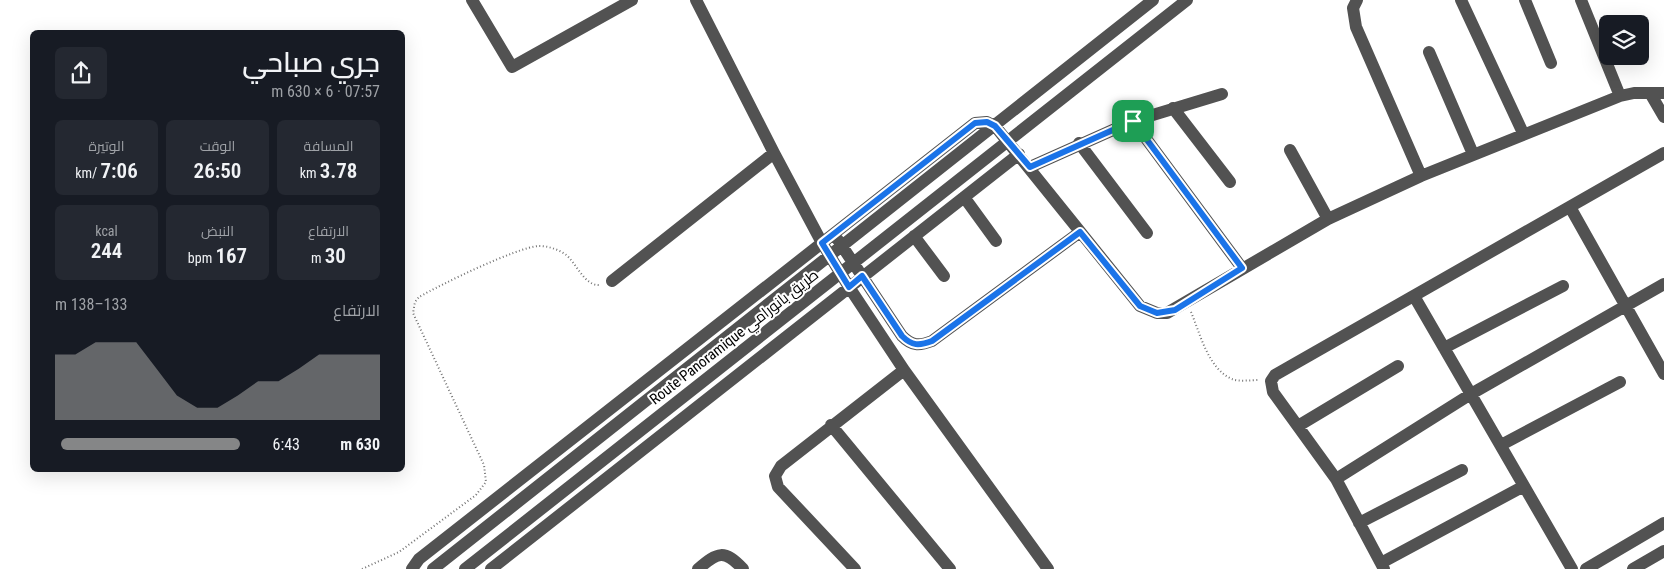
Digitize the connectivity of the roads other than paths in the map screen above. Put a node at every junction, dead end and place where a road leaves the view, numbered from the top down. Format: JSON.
{"nodes":[{"id":1,"x":472,"y":0,"type":"edge"},
{"id":2,"x":632,"y":0,"type":"edge"},
{"id":3,"x":696,"y":0,"type":"edge"},
{"id":4,"x":1153,"y":0,"type":"edge"},
{"id":5,"x":1187,"y":0,"type":"edge"},
{"id":6,"x":1357,"y":0,"type":"edge"},
{"id":7,"x":1461,"y":0,"type":"edge"},
{"id":8,"x":1525,"y":0,"type":"edge"},
{"id":9,"x":1582,"y":0,"type":"edge"},
{"id":10,"x":1429,"y":52,"type":"dead end"},
{"id":11,"x":1551,"y":63,"type":"dead end"},
{"id":12,"x":1650,"y":93,"type":"junction"},
{"id":13,"x":1664,"y":93,"type":"edge"},
{"id":14,"x":1222,"y":94,"type":"dead end"},
{"id":15,"x":1620,"y":96,"type":"junction"},
{"id":16,"x":1173,"y":108,"type":"junction"},
{"id":17,"x":1664,"y":117,"type":"edge"},
{"id":18,"x":1133,"y":121,"type":"junction"},
{"id":19,"x":995,"y":126,"type":"junction"},
{"id":20,"x":1523,"y":133,"type":"junction"},
{"id":21,"x":1009,"y":141,"type":"junction"},
{"id":22,"x":1079,"y":143,"type":"junction"},
{"id":23,"x":1290,"y":150,"type":"dead end"},
{"id":24,"x":774,"y":153,"type":"junction"},
{"id":25,"x":1664,"y":153,"type":"edge"},
{"id":26,"x":1019,"y":154,"type":"junction"},
{"id":27,"x":1473,"y":154,"type":"junction"},
{"id":28,"x":1030,"y":167,"type":"junction"},
{"id":29,"x":1421,"y":176,"type":"junction"},
{"id":30,"x":1230,"y":182,"type":"dead end"},
{"id":31,"x":964,"y":197,"type":"junction"},
{"id":32,"x":1570,"y":207,"type":"junction"},
{"id":33,"x":1328,"y":218,"type":"junction"},
{"id":34,"x":1080,"y":232,"type":"junction"},
{"id":35,"x":834,"y":233,"type":"junction"},
{"id":36,"x":1147,"y":233,"type":"dead end"},
{"id":37,"x":914,"y":236,"type":"junction"},
{"id":38,"x":996,"y":241,"type":"dead end"},
{"id":39,"x":822,"y":243,"type":"junction"},
{"id":40,"x":843,"y":247,"type":"junction"},
{"id":41,"x":830,"y":256,"type":"junction"},
{"id":42,"x":853,"y":263,"type":"junction"},
{"id":43,"x":1242,"y":268,"type":"junction"},
{"id":44,"x":840,"y":273,"type":"junction"},
{"id":45,"x":862,"y":276,"type":"junction"},
{"id":46,"x":944,"y":276,"type":"dead end"},
{"id":47,"x":612,"y":281,"type":"road end"},
{"id":48,"x":1664,"y":284,"type":"edge"},
{"id":49,"x":1563,"y":286,"type":"dead end"},
{"id":50,"x":849,"y":287,"type":"junction"},
{"id":51,"x":1414,"y":296,"type":"junction"},
{"id":52,"x":1626,"y":306,"type":"junction"},
{"id":53,"x":1444,"y":348,"type":"junction"},
{"id":54,"x":1398,"y":366,"type":"dead end"},
{"id":55,"x":904,"y":370,"type":"junction"},
{"id":56,"x":1664,"y":374,"type":"edge"},
{"id":57,"x":1620,"y":382,"type":"dead end"},
{"id":58,"x":1471,"y":394,"type":"junction"},
{"id":59,"x":831,"y":424,"type":"junction"},
{"id":60,"x":1298,"y":426,"type":"junction"},
{"id":61,"x":1501,"y":445,"type":"junction"},
{"id":62,"x":1462,"y":470,"type":"dead end"},
{"id":63,"x":1336,"y":479,"type":"junction"},
{"id":64,"x":1524,"y":486,"type":"junction"},
{"id":65,"x":1664,"y":523,"type":"edge"},
{"id":66,"x":1360,"y":524,"type":"junction"},
{"id":67,"x":1664,"y":551,"type":"edge"},
{"id":68,"x":1382,"y":566,"type":"edge"},
{"id":69,"x":1047,"y":568,"type":"edge"},
{"id":70,"x":412,"y":569,"type":"edge"},
{"id":71,"x":433,"y":569,"type":"edge"},
{"id":72,"x":466,"y":569,"type":"edge"},
{"id":73,"x":491,"y":569,"type":"edge"},
{"id":74,"x":698,"y":569,"type":"edge"},
{"id":75,"x":743,"y":569,"type":"edge"},
{"id":76,"x":855,"y":569,"type":"edge"},
{"id":77,"x":950,"y":569,"type":"edge"},
{"id":78,"x":1572,"y":569,"type":"edge"},
{"id":79,"x":1586,"y":569,"type":"edge"},
{"id":80,"x":1633,"y":569,"type":"edge"}],
"edges":[{"from":1,"to":2,"type":"street"},
{"from":3,"to":24,"type":"street"},
{"from":4,"to":19,"type":"street","name":"Route Panoramique طريق بانورامي"},
{"from":5,"to":21,"type":"street","name":"Route Panoramique طريق بانورامي"},
{"from":6,"to":29,"type":"street"},
{"from":7,"to":20,"type":"street"},
{"from":8,"to":11,"type":"street"},
{"from":9,"to":15,"type":"street"},
{"from":10,"to":27,"type":"street"},
{"from":12,"to":13,"type":"street"},
{"from":12,"to":15,"type":"street"},
{"from":12,"to":17,"type":"street"},
{"from":14,"to":16,"type":"street"},
{"from":15,"to":20,"type":"street"},
{"from":16,"to":18,"type":"street"},
{"from":16,"to":30,"type":"street"},
{"from":18,"to":22,"type":"street"},
{"from":18,"to":43,"type":"street"},
{"from":19,"to":21,"type":"street"},
{"from":19,"to":35,"type":"street"},
{"from":19,"to":40,"type":"street","name":"Route Panoramique طريق بانورامي"},
{"from":20,"to":27,"type":"street"},
{"from":21,"to":26,"type":"street"},
{"from":21,"to":42,"type":"street","name":"Route Panoramique طريق بانورامي"},
{"from":22,"to":28,"type":"street"},
{"from":22,"to":36,"type":"street"},
{"from":23,"to":33,"type":"street"},
{"from":24,"to":39,"type":"street"},
{"from":24,"to":47,"type":"street"},
{"from":25,"to":32,"type":"street"},
{"from":26,"to":28,"type":"street"},
{"from":26,"to":31,"type":"street"},
{"from":27,"to":29,"type":"street"},
{"from":28,"to":34,"type":"street"},
{"from":29,"to":33,"type":"street"},
{"from":31,"to":37,"type":"street"},
{"from":31,"to":38,"type":"street"},
{"from":32,"to":51,"type":"street"},
{"from":32,"to":52,"type":"street"},
{"from":33,"to":43,"type":"street"},
{"from":34,"to":43,"type":"street"},
{"from":34,"to":45,"type":"street"},
{"from":35,"to":39,"type":"street"},
{"from":35,"to":40,"type":"street"},
{"from":37,"to":45,"type":"street"},
{"from":37,"to":46,"type":"street"},
{"from":39,"to":41,"type":"street"},
{"from":39,"to":70,"type":"street"},
{"from":40,"to":41,"type":"street","name":"Route Panoramique طريق بانورامي"},
{"from":40,"to":42,"type":"street"},
{"from":41,"to":44,"type":"street"},
{"from":41,"to":71,"type":"street","name":"Route Panoramique طريق بانورامي"},
{"from":42,"to":44,"type":"street","name":"Route Panoramique طريق بانورامي"},
{"from":42,"to":45,"type":"street"},
{"from":44,"to":50,"type":"street"},
{"from":44,"to":72,"type":"street","name":"Route Panoramique طريق بانورامي"},
{"from":45,"to":50,"type":"street"},
{"from":48,"to":52,"type":"street"},
{"from":49,"to":53,"type":"street"},
{"from":50,"to":55,"type":"street"},
{"from":50,"to":73,"type":"street"},
{"from":51,"to":53,"type":"street"},
{"from":51,"to":60,"type":"street"},
{"from":52,"to":56,"type":"street"},
{"from":52,"to":58,"type":"street"},
{"from":53,"to":58,"type":"street"},
{"from":54,"to":60,"type":"street"},
{"from":55,"to":59,"type":"street"},
{"from":55,"to":69,"type":"street"},
{"from":57,"to":61,"type":"street"},
{"from":58,"to":61,"type":"street"},
{"from":58,"to":63,"type":"street"},
{"from":59,"to":76,"type":"street"},
{"from":59,"to":77,"type":"street"},
{"from":60,"to":63,"type":"street"},
{"from":61,"to":64,"type":"street"},
{"from":62,"to":66,"type":"street"},
{"from":63,"to":66,"type":"street"},
{"from":64,"to":68,"type":"street"},
{"from":64,"to":78,"type":"street"},
{"from":65,"to":79,"type":"street"},
{"from":66,"to":68,"type":"street"},
{"from":67,"to":80,"type":"street"},
{"from":74,"to":75,"type":"street"}]}
